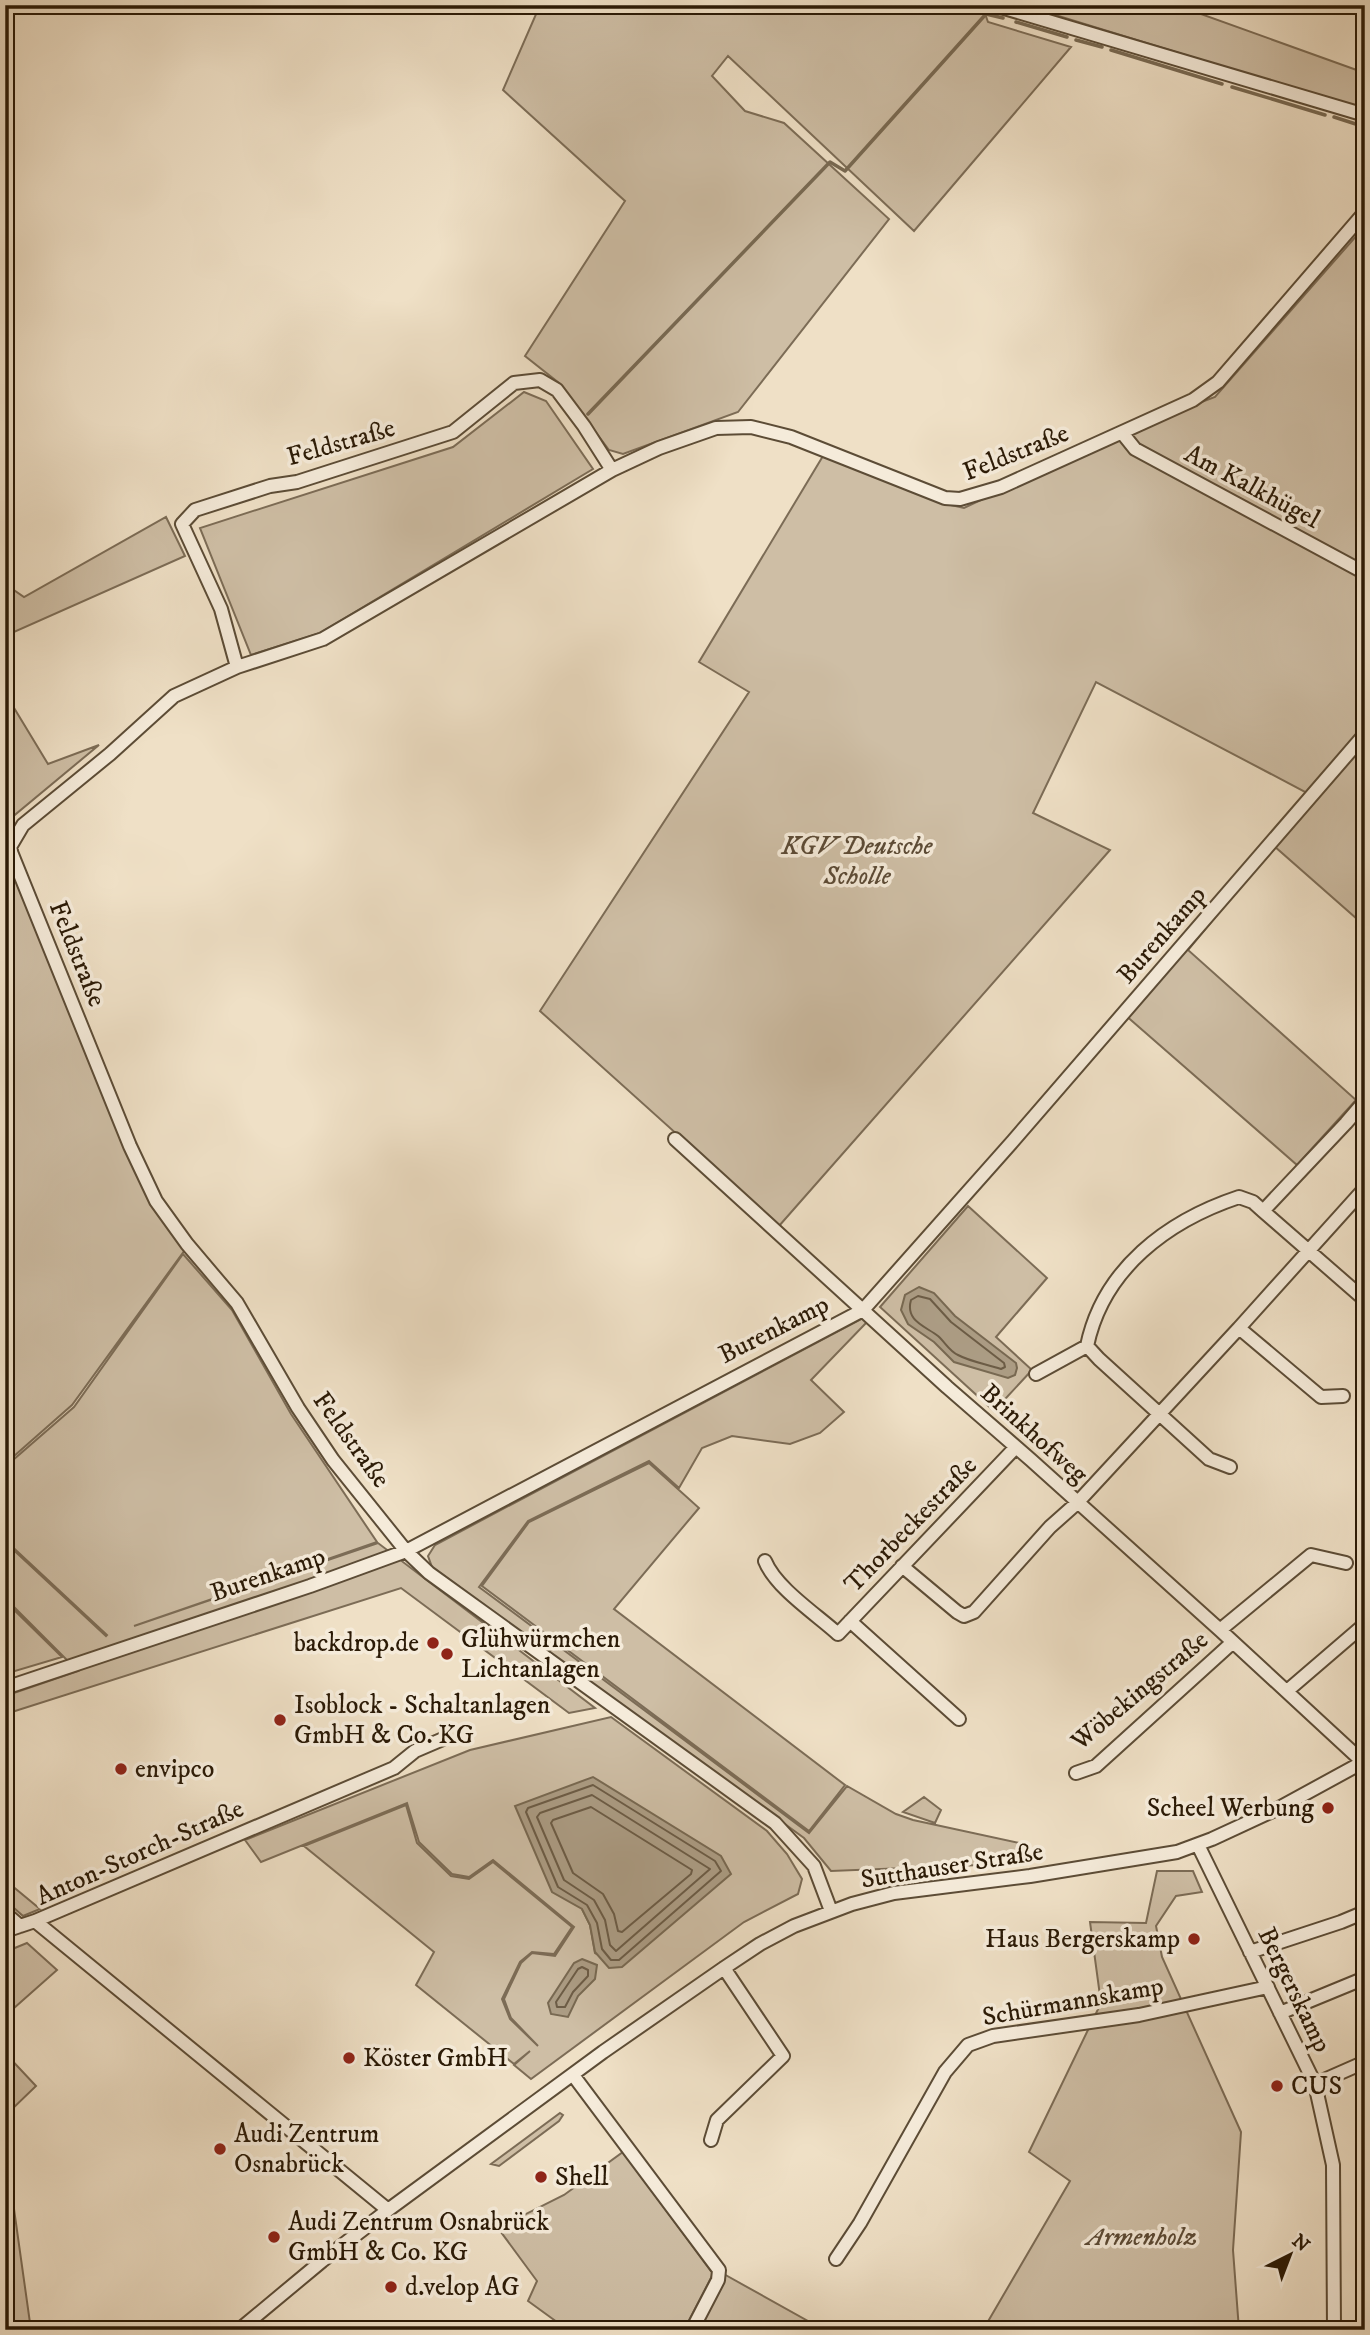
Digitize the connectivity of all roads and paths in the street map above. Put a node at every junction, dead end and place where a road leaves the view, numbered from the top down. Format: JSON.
{"nodes":[{"id":1,"x":994,"y":5,"type":"edge"},
{"id":2,"x":1010,"y":8,"type":"edge"},
{"id":3,"x":1365,"y":115,"type":"edge"},
{"id":4,"x":1365,"y":212,"type":"edge"},
{"id":5,"x":1123,"y":434,"type":"junction"},
{"id":6,"x":612,"y":470,"type":"junction"},
{"id":7,"x":1365,"y":573,"type":"edge"},
{"id":8,"x":237,"y":667,"type":"junction"},
{"id":9,"x":1365,"y":734,"type":"edge"},
{"id":10,"x":11,"y":851,"type":"junction"},
{"id":11,"x":5,"y":874,"type":"edge"},
{"id":12,"x":1365,"y":1101,"type":"edge"},
{"id":13,"x":675,"y":1139,"type":"dead end"},
{"id":14,"x":1365,"y":1188,"type":"edge"},
{"id":15,"x":1264,"y":1211,"type":"junction"},
{"id":16,"x":1308,"y":1250,"type":"junction"},
{"id":17,"x":1365,"y":1300,"type":"edge"},
{"id":18,"x":863,"y":1310,"type":"junction"},
{"id":19,"x":1239,"y":1328,"type":"junction"},
{"id":20,"x":1087,"y":1346,"type":"junction"},
{"id":21,"x":1036,"y":1374,"type":"dead end"},
{"id":22,"x":1343,"y":1396,"type":"dead end"},
{"id":23,"x":1159,"y":1415,"type":"junction"},
{"id":24,"x":1016,"y":1447,"type":"junction"},
{"id":25,"x":1230,"y":1467,"type":"dead end"},
{"id":26,"x":1077,"y":1503,"type":"junction"},
{"id":27,"x":406,"y":1550,"type":"junction"},
{"id":28,"x":765,"y":1561,"type":"dead end"},
{"id":29,"x":1346,"y":1563,"type":"dead end"},
{"id":30,"x":902,"y":1566,"type":"junction"},
{"id":31,"x":850,"y":1621,"type":"junction"},
{"id":32,"x":1365,"y":1624,"type":"edge"},
{"id":33,"x":1220,"y":1630,"type":"junction"},
{"id":34,"x":1233,"y":1642,"type":"junction"},
{"id":35,"x":5,"y":1688,"type":"edge"},
{"id":36,"x":1287,"y":1690,"type":"junction"},
{"id":37,"x":960,"y":1719,"type":"dead end"},
{"id":38,"x":443,"y":1739,"type":"dead end"},
{"id":39,"x":1364,"y":1762,"type":"edge"},
{"id":40,"x":1076,"y":1773,"type":"dead end"},
{"id":41,"x":1198,"y":1844,"type":"junction"},
{"id":42,"x":831,"y":1911,"type":"junction"},
{"id":43,"x":1365,"y":1912,"type":"edge"},
{"id":44,"x":5,"y":1913,"type":"edge"},
{"id":45,"x":35,"y":1921,"type":"junction"},
{"id":46,"x":20,"y":1926,"type":"junction"},
{"id":47,"x":5,"y":1931,"type":"edge"},
{"id":48,"x":1250,"y":1952,"type":"junction"},
{"id":49,"x":724,"y":1968,"type":"junction"},
{"id":50,"x":1365,"y":1978,"type":"edge"},
{"id":51,"x":1268,"y":1987,"type":"junction"},
{"id":52,"x":1280,"y":2013,"type":"junction"},
{"id":53,"x":1365,"y":2062,"type":"edge"},
{"id":54,"x":573,"y":2075,"type":"junction"},
{"id":55,"x":1315,"y":2084,"type":"junction"},
{"id":56,"x":710,"y":2140,"type":"dead end"},
{"id":57,"x":388,"y":2210,"type":"junction"},
{"id":58,"x":836,"y":2259,"type":"dead end"},
{"id":59,"x":239,"y":2330,"type":"edge"},
{"id":60,"x":692,"y":2330,"type":"edge"},
{"id":61,"x":1334,"y":2330,"type":"edge"}],
"edges":[{"from":1,"to":2,"type":"street"},
{"from":2,"to":3,"type":"street"},
{"from":4,"to":5,"type":"street","name":"Feldstraße"},
{"from":5,"to":6,"type":"street","name":"Feldstraße"},
{"from":5,"to":7,"type":"street","name":"Am Kalkhügel"},
{"from":6,"to":8,"type":"street","name":"Feldstraße"},
{"from":6,"to":8,"type":"street","name":"Feldstraße"},
{"from":8,"to":10,"type":"street","name":"Feldstraße"},
{"from":9,"to":18,"type":"street","name":"Burenkamp"},
{"from":10,"to":11,"type":"street","name":"Feldstraße"},
{"from":10,"to":27,"type":"street","name":"Feldstraße"},
{"from":12,"to":15,"type":"street"},
{"from":13,"to":18,"type":"street","name":"Brinkhofweg"},
{"from":14,"to":16,"type":"street"},
{"from":15,"to":16,"type":"street"},
{"from":15,"to":20,"type":"street"},
{"from":16,"to":17,"type":"street"},
{"from":16,"to":19,"type":"street"},
{"from":18,"to":24,"type":"street","name":"Brinkhofweg"},
{"from":18,"to":27,"type":"street","name":"Burenkamp"},
{"from":19,"to":22,"type":"street"},
{"from":19,"to":23,"type":"street"},
{"from":20,"to":21,"type":"street"},
{"from":20,"to":23,"type":"street"},
{"from":23,"to":25,"type":"street"},
{"from":23,"to":26,"type":"street"},
{"from":24,"to":26,"type":"street","name":"Brinkhofweg"},
{"from":24,"to":30,"type":"street","name":"Thorbeckestraße"},
{"from":26,"to":30,"type":"street"},
{"from":26,"to":33,"type":"street","name":"Brinkhofweg"},
{"from":27,"to":35,"type":"street","name":"Burenkamp"},
{"from":27,"to":42,"type":"street","name":"Feldstraße"},
{"from":28,"to":31,"type":"street","name":"Thorbeckestraße"},
{"from":29,"to":33,"type":"street"},
{"from":30,"to":31,"type":"street","name":"Thorbeckestraße"},
{"from":31,"to":37,"type":"street"},
{"from":32,"to":36,"type":"street"},
{"from":33,"to":34,"type":"street","name":"Brinkhofweg"},
{"from":34,"to":36,"type":"street","name":"Brinkhofweg"},
{"from":34,"to":40,"type":"street","name":"Wöbekingstraße"},
{"from":36,"to":39,"type":"street","name":"Brinkhofweg"},
{"from":38,"to":45,"type":"street","name":"Anton-Storch-Straße"},
{"from":39,"to":41,"type":"street","name":"Sutthauser Straße"},
{"from":41,"to":42,"type":"street","name":"Sutthauser Straße"},
{"from":41,"to":48,"type":"street","name":"Bergerskamp"},
{"from":42,"to":49,"type":"street","name":"Sutthauser Straße"},
{"from":43,"to":48,"type":"street"},
{"from":44,"to":46,"type":"street"},
{"from":45,"to":46,"type":"street"},
{"from":45,"to":57,"type":"street","name":"Anton-Storch-Straße"},
{"from":46,"to":47,"type":"street"},
{"from":48,"to":51,"type":"street","name":"Bergerskamp"},
{"from":49,"to":54,"type":"street","name":"Sutthauser Straße"},
{"from":49,"to":56,"type":"street"},
{"from":50,"to":52,"type":"street"},
{"from":51,"to":52,"type":"street","name":"Bergerskamp"},
{"from":51,"to":58,"type":"street","name":"Schürmannskamp"},
{"from":52,"to":55,"type":"street","name":"Bergerskamp"},
{"from":53,"to":55,"type":"street"},
{"from":54,"to":57,"type":"street","name":"Sutthauser Straße"},
{"from":54,"to":60,"type":"street"},
{"from":55,"to":61,"type":"street","name":"Bergerskamp"},
{"from":57,"to":59,"type":"street","name":"Sutthauser Straße"}]}
